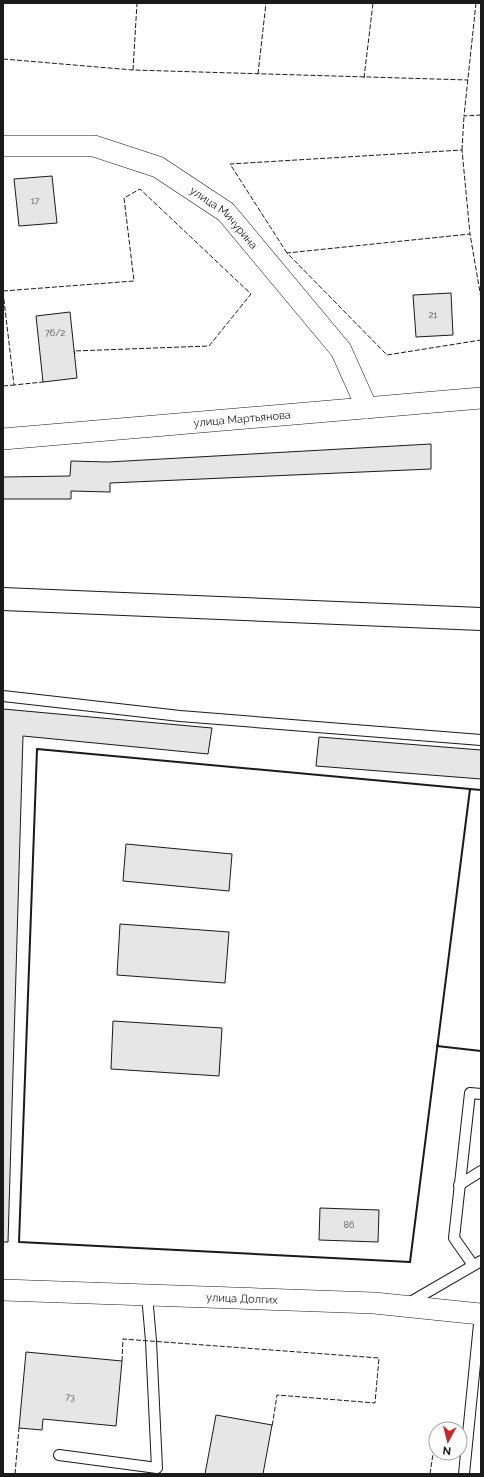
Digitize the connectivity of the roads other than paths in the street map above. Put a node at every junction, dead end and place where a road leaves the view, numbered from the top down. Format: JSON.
{"nodes":[{"id":1,"x":3,"y":146,"type":"edge"},
{"id":2,"x":481,"y":398,"type":"edge"},
{"id":3,"x":367,"y":408,"type":"junction"},
{"id":4,"x":3,"y":439,"type":"edge"},
{"id":5,"x":3,"y":599,"type":"edge"},
{"id":6,"x":481,"y":619,"type":"edge"},
{"id":7,"x":3,"y":696,"type":"edge"},
{"id":8,"x":481,"y":740,"type":"edge"},
{"id":9,"x":481,"y":1094,"type":"edge"},
{"id":10,"x":481,"y":1171,"type":"edge"},
{"id":11,"x":459,"y":1185,"type":"junction"},
{"id":12,"x":477,"y":1263,"type":"edge"},
{"id":13,"x":3,"y":1290,"type":"edge"},
{"id":14,"x":147,"y":1295,"type":"junction"},
{"id":15,"x":404,"y":1306,"type":"junction"},
{"id":16,"x":480,"y":1314,"type":"joint"},
{"id":17,"x":59,"y":1455,"type":"dead end"},
{"id":18,"x":464,"y":1474,"type":"edge"}],
"edges":[{"from":1,"to":3,"type":"street","name":"улица Мичурина"},
{"from":2,"to":3,"type":"street","name":"улица Мартьянова"},
{"from":3,"to":4,"type":"street","name":"улица Мартьянова"},
{"from":5,"to":6,"type":"main road"},
{"from":7,"to":8,"type":"lane"},
{"from":9,"to":11,"type":"lane"},
{"from":10,"to":11,"type":"lane"},
{"from":11,"to":12,"type":"lane"},
{"from":12,"to":15,"type":"lane"},
{"from":13,"to":14,"type":"street","name":"улица Долгих"},
{"from":14,"to":15,"type":"street","name":"улица Долгих"},
{"from":14,"to":17,"type":"lane"},
{"from":15,"to":16,"type":"street","name":"улица Долгих"},
{"from":16,"to":18,"type":"lane"}]}
